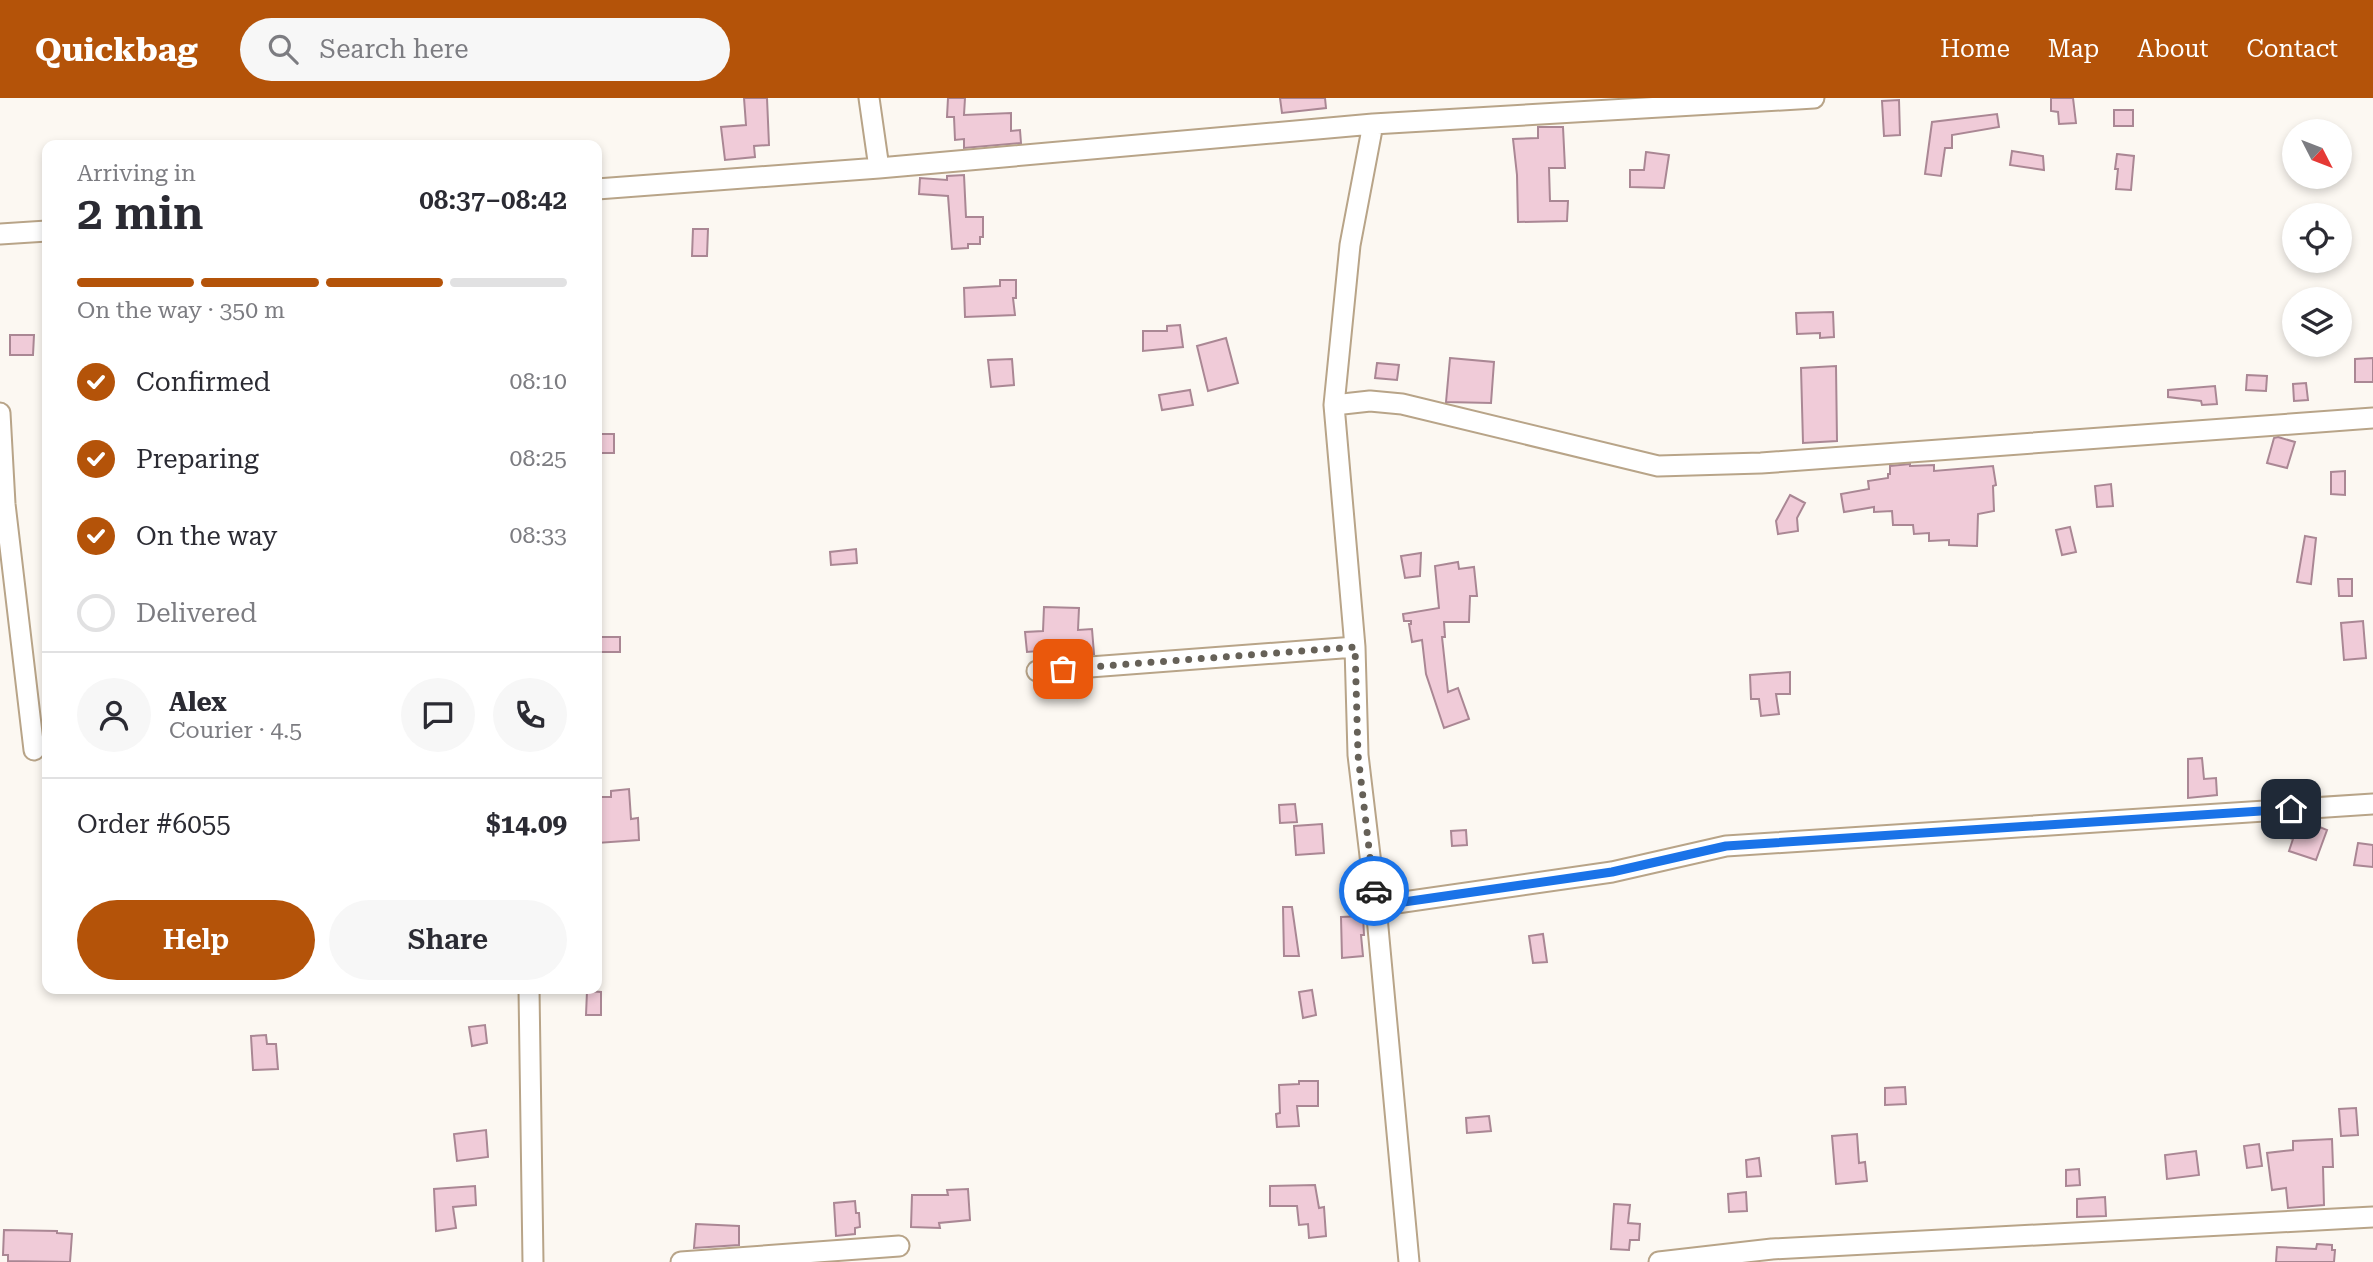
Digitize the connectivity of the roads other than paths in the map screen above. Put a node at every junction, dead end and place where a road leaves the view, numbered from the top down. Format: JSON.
{"nodes":[{"id":1,"x":869,"y":98,"type":"edge"},
{"id":2,"x":1814,"y":98,"type":"edge"},
{"id":3,"x":1373,"y":124,"type":"junction"},
{"id":4,"x":879,"y":168,"type":"junction"},
{"id":5,"x":602,"y":189,"type":"edge"},
{"id":6,"x":42,"y":231,"type":"edge"},
{"id":7,"x":0,"y":234,"type":"edge"},
{"id":8,"x":1334,"y":405,"type":"junction"},
{"id":9,"x":0,"y":413,"type":"edge"},
{"id":10,"x":2373,"y":418,"type":"edge"},
{"id":11,"x":1355,"y":647,"type":"junction"},
{"id":12,"x":1037,"y":671,"type":"dead end"},
{"id":13,"x":34,"y":750,"type":"dead end"},
{"id":14,"x":2373,"y":804,"type":"edge"},
{"id":15,"x":1376,"y":906,"type":"junction"},
{"id":16,"x":529,"y":994,"type":"edge"},
{"id":17,"x":2373,"y":1217,"type":"edge"},
{"id":18,"x":899,"y":1246,"type":"dead end"},
{"id":19,"x":533,"y":1262,"type":"edge"},
{"id":20,"x":681,"y":1262,"type":"edge"},
{"id":21,"x":1409,"y":1262,"type":"edge"},
{"id":22,"x":1660,"y":1262,"type":"edge"}],
"edges":[{"from":1,"to":4,"type":"street"},
{"from":2,"to":3,"type":"street"},
{"from":3,"to":4,"type":"street"},
{"from":3,"to":8,"type":"street"},
{"from":4,"to":5,"type":"street"},
{"from":6,"to":7,"type":"street"},
{"from":8,"to":10,"type":"street"},
{"from":8,"to":11,"type":"street"},
{"from":9,"to":13,"type":"street"},
{"from":11,"to":12,"type":"street"},
{"from":11,"to":15,"type":"street"},
{"from":14,"to":15,"type":"street"},
{"from":15,"to":21,"type":"street"},
{"from":16,"to":19,"type":"street"},
{"from":17,"to":22,"type":"street"},
{"from":18,"to":20,"type":"street"}]}
